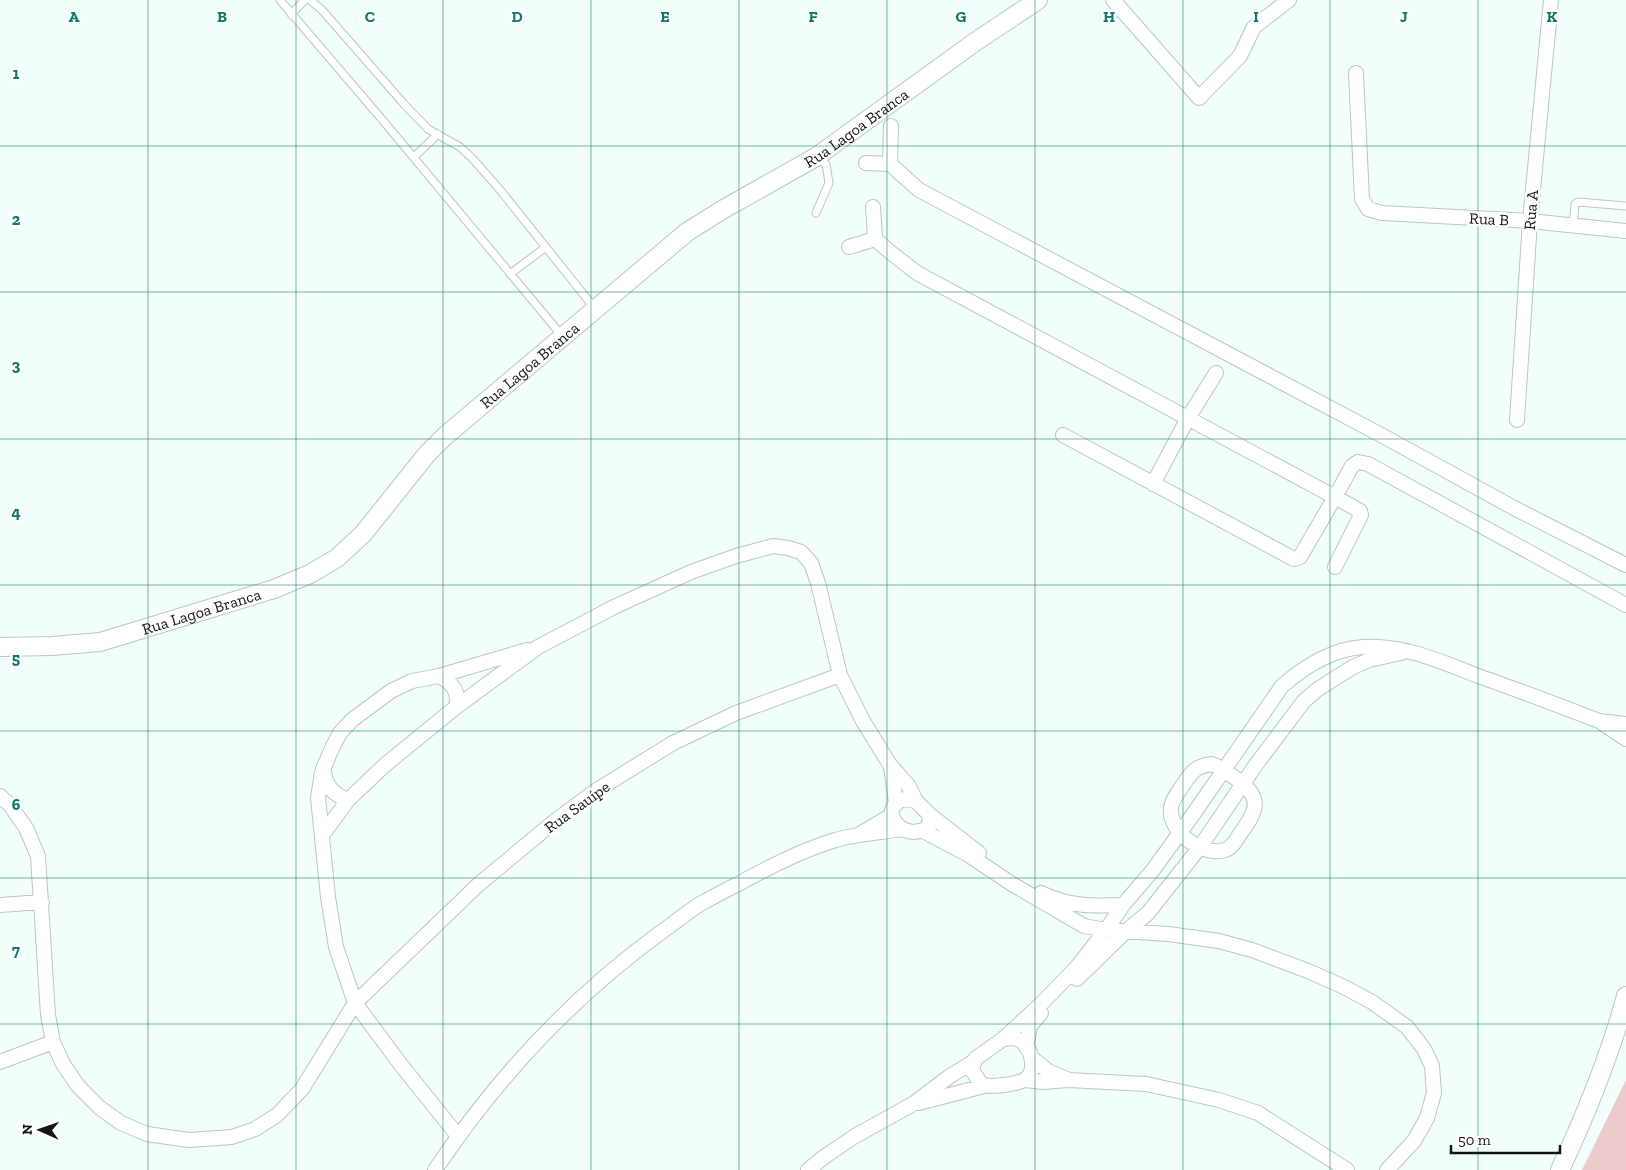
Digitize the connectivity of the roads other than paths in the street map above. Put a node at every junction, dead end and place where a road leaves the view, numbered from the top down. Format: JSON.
{"nodes":[{"id":1,"x":280,"y":0,"type":"edge"},
{"id":2,"x":305,"y":0,"type":"edge"},
{"id":3,"x":310,"y":0,"type":"edge"},
{"id":4,"x":1038,"y":0,"type":"edge"},
{"id":5,"x":1113,"y":0,"type":"edge"},
{"id":6,"x":1288,"y":0,"type":"edge"},
{"id":7,"x":1551,"y":0,"type":"edge"},
{"id":8,"x":291,"y":14,"type":"junction"},
{"id":9,"x":1356,"y":73,"type":"dead end"},
{"id":10,"x":891,"y":126,"type":"dead end"},
{"id":11,"x":438,"y":134,"type":"junction"},
{"id":12,"x":816,"y":157,"type":"junction"},
{"id":13,"x":414,"y":158,"type":"junction"},
{"id":14,"x":866,"y":163,"type":"dead end"},
{"id":15,"x":890,"y":164,"type":"junction"},
{"id":16,"x":1626,"y":206,"type":"edge"},
{"id":17,"x":873,"y":207,"type":"dead end"},
{"id":18,"x":816,"y":213,"type":"dead end"},
{"id":19,"x":1530,"y":221,"type":"junction"},
{"id":20,"x":1573,"y":225,"type":"junction"},
{"id":21,"x":1626,"y":230,"type":"edge"},
{"id":22,"x":875,"y":239,"type":"junction"},
{"id":23,"x":546,"y":247,"type":"junction"},
{"id":24,"x":849,"y":248,"type":"dead end"},
{"id":25,"x":510,"y":274,"type":"junction"},
{"id":26,"x":596,"y":310,"type":"junction"},
{"id":27,"x":563,"y":338,"type":"junction"},
{"id":28,"x":1216,"y":373,"type":"dead end"},
{"id":29,"x":1188,"y":418,"type":"junction"},
{"id":30,"x":1517,"y":420,"type":"dead end"},
{"id":31,"x":1063,"y":435,"type":"dead end"},
{"id":32,"x":1153,"y":484,"type":"junction"},
{"id":33,"x":1335,"y":497,"type":"junction"},
{"id":34,"x":1626,"y":565,"type":"edge"},
{"id":35,"x":1335,"y":567,"type":"dead end"},
{"id":36,"x":1626,"y":605,"type":"edge"},
{"id":37,"x":0,"y":646,"type":"edge"},
{"id":38,"x":538,"y":647,"type":"junction"},
{"id":39,"x":1406,"y":652,"type":"junction"},
{"id":40,"x":840,"y":675,"type":"junction"},
{"id":41,"x":439,"y":676,"type":"junction"},
{"id":42,"x":456,"y":707,"type":"junction"},
{"id":43,"x":1600,"y":720,"type":"junction"},
{"id":44,"x":1626,"y":724,"type":"edge"},
{"id":45,"x":1626,"y":739,"type":"edge"},
{"id":46,"x":890,"y":765,"type":"junction"},
{"id":47,"x":324,"y":767,"type":"junction"},
{"id":48,"x":1224,"y":770,"type":"junction"},
{"id":49,"x":1243,"y":784,"type":"junction"},
{"id":50,"x":0,"y":796,"type":"edge"},
{"id":51,"x":348,"y":800,"type":"junction"},
{"id":52,"x":916,"y":801,"type":"junction"},
{"id":53,"x":894,"y":809,"type":"junction"},
{"id":54,"x":930,"y":816,"type":"junction"},
{"id":55,"x":903,"y":829,"type":"junction"},
{"id":56,"x":924,"y":831,"type":"junction"},
{"id":57,"x":1180,"y":833,"type":"junction"},
{"id":58,"x":323,"y":834,"type":"junction"},
{"id":59,"x":860,"y":834,"type":"junction"},
{"id":60,"x":1200,"y":847,"type":"junction"},
{"id":61,"x":42,"y":902,"type":"junction"},
{"id":62,"x":0,"y":905,"type":"edge"},
{"id":63,"x":1123,"y":905,"type":"junction"},
{"id":64,"x":1148,"y":914,"type":"junction"},
{"id":65,"x":1106,"y":930,"type":"junction"},
{"id":66,"x":1125,"y":932,"type":"junction"},
{"id":67,"x":1168,"y":934,"type":"junction"},
{"id":68,"x":1064,"y":986,"type":"junction"},
{"id":69,"x":1626,"y":996,"type":"edge"},
{"id":70,"x":355,"y":1003,"type":"junction"},
{"id":71,"x":1003,"y":1039,"type":"junction"},
{"id":72,"x":53,"y":1042,"type":"junction"},
{"id":73,"x":1029,"y":1052,"type":"junction"},
{"id":74,"x":0,"y":1062,"type":"edge"},
{"id":75,"x":973,"y":1062,"type":"junction"},
{"id":76,"x":1025,"y":1080,"type":"junction"},
{"id":77,"x":1068,"y":1080,"type":"junction"},
{"id":78,"x":984,"y":1086,"type":"junction"},
{"id":79,"x":913,"y":1104,"type":"junction"},
{"id":80,"x":458,"y":1136,"type":"junction"},
{"id":81,"x":435,"y":1170,"type":"edge"},
{"id":82,"x":808,"y":1170,"type":"edge"},
{"id":83,"x":1346,"y":1170,"type":"edge"},
{"id":84,"x":1387,"y":1170,"type":"edge"},
{"id":85,"x":1560,"y":1170,"type":"edge"}],
"edges":[{"from":1,"to":8,"type":"lane"},
{"from":2,"to":8,"type":"lane"},
{"from":3,"to":11,"type":"lane"},
{"from":4,"to":12,"type":"street","name":"Rua Lagoa Branca"},
{"from":5,"to":6,"type":"street"},
{"from":7,"to":19,"type":"street","name":"Rua A"},
{"from":8,"to":13,"type":"lane"},
{"from":9,"to":19,"type":"street","name":"Rua B"},
{"from":10,"to":15,"type":"street"},
{"from":11,"to":13,"type":"lane"},
{"from":11,"to":23,"type":"lane"},
{"from":12,"to":18,"type":"lane"},
{"from":12,"to":26,"type":"street","name":"Rua Lagoa Branca"},
{"from":13,"to":25,"type":"lane"},
{"from":14,"to":15,"type":"street"},
{"from":15,"to":34,"type":"street"},
{"from":16,"to":20,"type":"lane"},
{"from":17,"to":22,"type":"street"},
{"from":19,"to":20,"type":"street","name":"Rua B"},
{"from":19,"to":30,"type":"street","name":"Rua A"},
{"from":20,"to":21,"type":"street","name":"Rua B"},
{"from":22,"to":24,"type":"street"},
{"from":22,"to":29,"type":"street"},
{"from":23,"to":25,"type":"lane"},
{"from":23,"to":26,"type":"lane"},
{"from":25,"to":27,"type":"lane"},
{"from":26,"to":27,"type":"street","name":"Rua Lagoa Branca"},
{"from":27,"to":37,"type":"street","name":"Rua Lagoa Branca"},
{"from":28,"to":29,"type":"street"},
{"from":29,"to":32,"type":"street"},
{"from":29,"to":33,"type":"street"},
{"from":31,"to":32,"type":"street"},
{"from":32,"to":33,"type":"street"},
{"from":33,"to":35,"type":"street"},
{"from":33,"to":36,"type":"street"},
{"from":38,"to":40,"type":"street"},
{"from":38,"to":41,"type":"street"},
{"from":38,"to":42,"type":"street"},
{"from":39,"to":43,"type":"street"},
{"from":39,"to":48,"type":"street"},
{"from":39,"to":49,"type":"street"},
{"from":40,"to":46,"type":"street"},
{"from":40,"to":70,"type":"street","name":"Rua Sauípe"},
{"from":41,"to":42,"type":"street"},
{"from":41,"to":47,"type":"street"},
{"from":42,"to":51,"type":"street"},
{"from":43,"to":44,"type":"street"},
{"from":43,"to":45,"type":"street"},
{"from":46,"to":52,"type":"street"},
{"from":46,"to":53,"type":"street"},
{"from":47,"to":51,"type":"street"},
{"from":47,"to":58,"type":"street"},
{"from":48,"to":49,"type":"street"},
{"from":48,"to":57,"type":"street"},
{"from":48,"to":57,"type":"street"},
{"from":49,"to":60,"type":"street"},
{"from":49,"to":60,"type":"street"},
{"from":50,"to":61,"type":"street","name":"Rua Sauípe"},
{"from":51,"to":58,"type":"street"},
{"from":52,"to":53,"type":"street"},
{"from":52,"to":54,"type":"street"},
{"from":53,"to":55,"type":"street"},
{"from":53,"to":59,"type":"street"},
{"from":54,"to":56,"type":"street"},
{"from":54,"to":63,"type":"street"},
{"from":55,"to":56,"type":"street"},
{"from":55,"to":59,"type":"street"},
{"from":56,"to":65,"type":"street"},
{"from":57,"to":60,"type":"street"},
{"from":57,"to":63,"type":"street"},
{"from":58,"to":70,"type":"street"},
{"from":59,"to":80,"type":"street"},
{"from":60,"to":64,"type":"street"},
{"from":61,"to":62,"type":"street"},
{"from":61,"to":72,"type":"street","name":"Rua Sauípe"},
{"from":63,"to":65,"type":"street"},
{"from":64,"to":66,"type":"street"},
{"from":64,"to":67,"type":"street"},
{"from":65,"to":66,"type":"street"},
{"from":65,"to":68,"type":"street"},
{"from":66,"to":67,"type":"street"},
{"from":66,"to":68,"type":"street"},
{"from":67,"to":84,"type":"street"},
{"from":68,"to":71,"type":"street"},
{"from":68,"to":73,"type":"street"},
{"from":69,"to":85,"type":"street"},
{"from":70,"to":72,"type":"street","name":"Rua Sauípe"},
{"from":70,"to":80,"type":"street"},
{"from":71,"to":73,"type":"street"},
{"from":71,"to":75,"type":"street"},
{"from":72,"to":74,"type":"street"},
{"from":73,"to":76,"type":"street"},
{"from":73,"to":77,"type":"street"},
{"from":75,"to":78,"type":"street"},
{"from":75,"to":79,"type":"street"},
{"from":76,"to":77,"type":"street"},
{"from":76,"to":78,"type":"street"},
{"from":77,"to":83,"type":"street"},
{"from":78,"to":79,"type":"street"},
{"from":79,"to":82,"type":"street"},
{"from":80,"to":81,"type":"street"}]}
